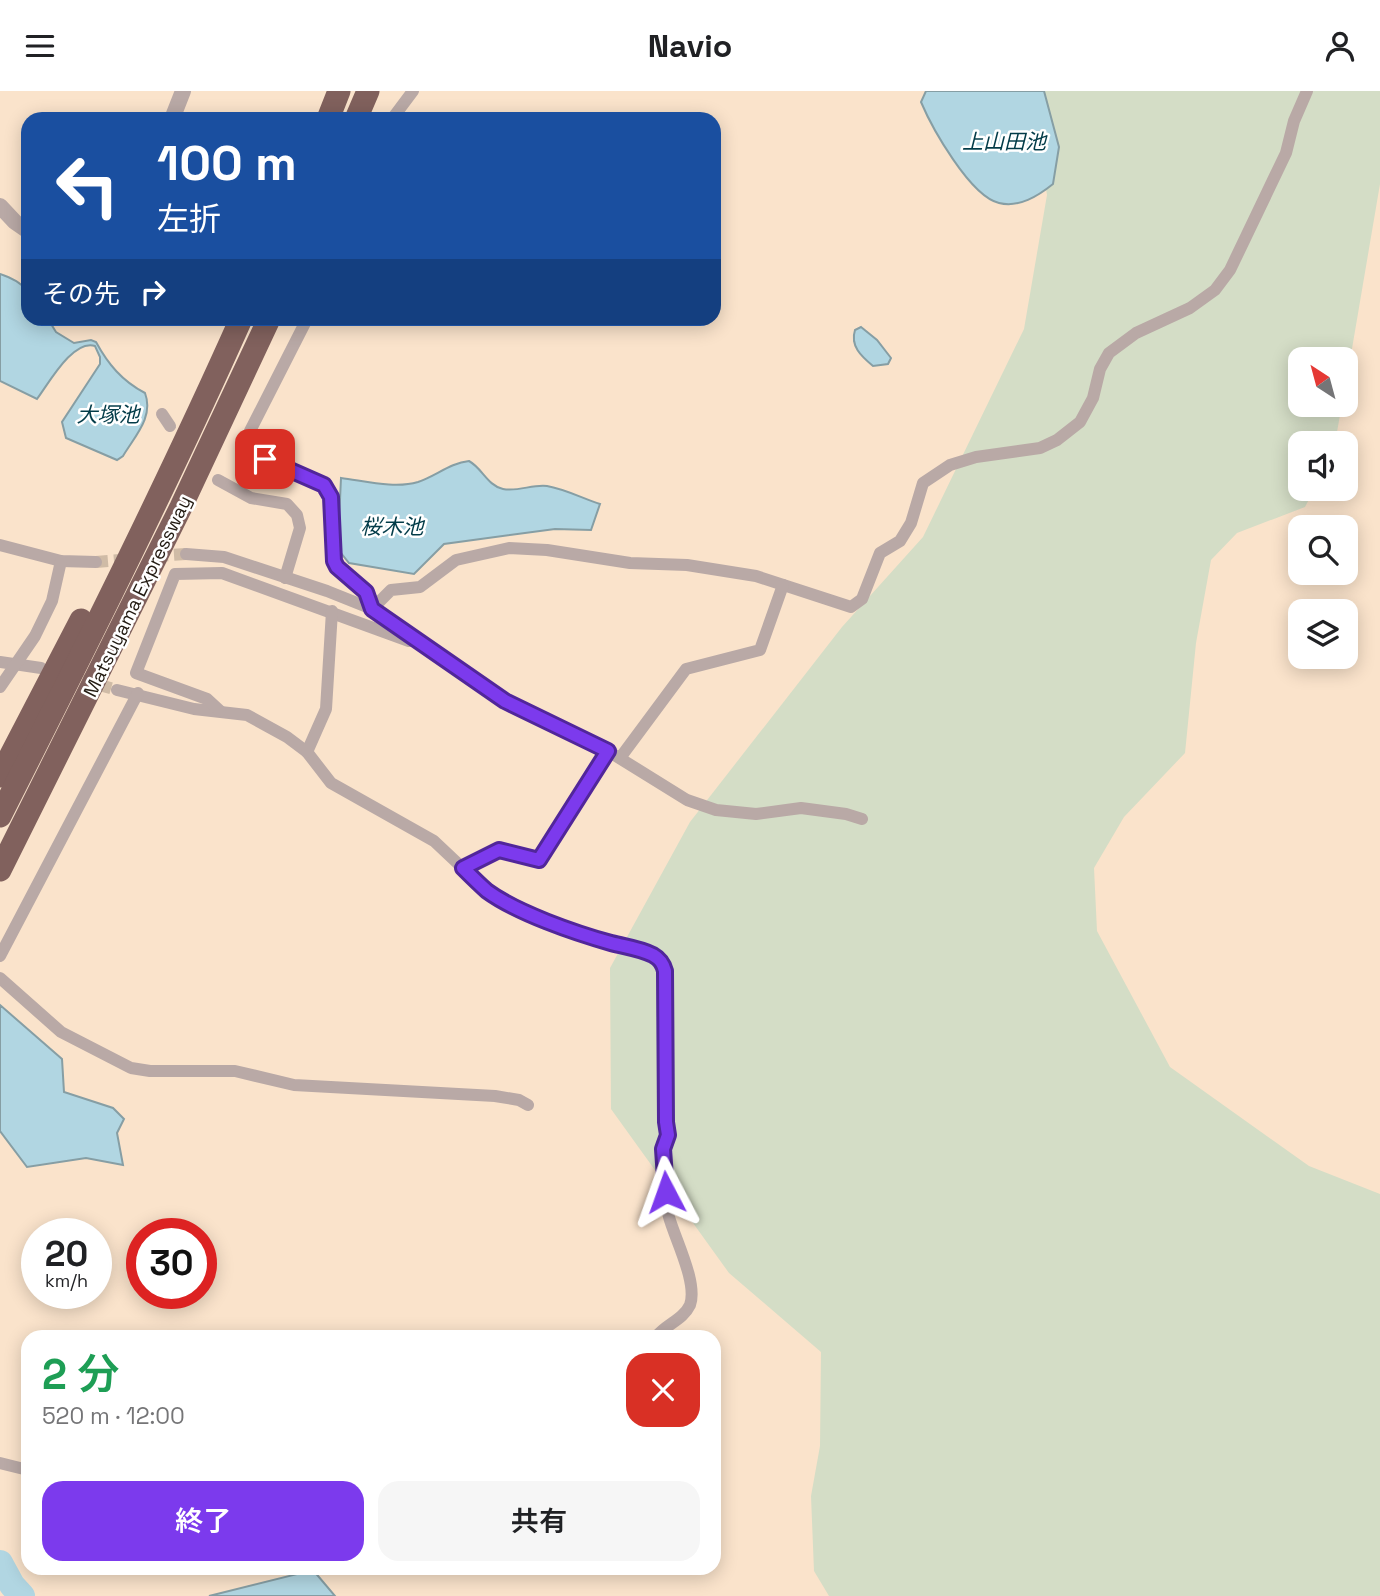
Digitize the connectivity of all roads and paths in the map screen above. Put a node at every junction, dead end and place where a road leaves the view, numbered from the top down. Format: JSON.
{"nodes":[{"id":1,"x":183,"y":91,"type":"edge"},
{"id":2,"x":340,"y":91,"type":"edge"},
{"id":3,"x":368,"y":91,"type":"edge"},
{"id":4,"x":401,"y":91,"type":"edge"},
{"id":5,"x":413,"y":91,"type":"edge"},
{"id":6,"x":1307,"y":91,"type":"edge"},
{"id":7,"x":175,"y":112,"type":"edge"},
{"id":8,"x":331,"y":112,"type":"edge"},
{"id":9,"x":359,"y":112,"type":"edge"},
{"id":10,"x":394,"y":112,"type":"edge"},
{"id":11,"x":396,"y":112,"type":"edge"},
{"id":12,"x":0,"y":206,"type":"edge"},
{"id":13,"x":21,"y":226,"type":"edge"},
{"id":14,"x":237,"y":326,"type":"edge"},
{"id":15,"x":266,"y":326,"type":"edge"},
{"id":16,"x":303,"y":326,"type":"edge"},
{"id":17,"x":214,"y":380,"type":"junction"},
{"id":18,"x":162,"y":414,"type":"dead end"},
{"id":19,"x":170,"y":426,"type":"dead end"},
{"id":20,"x":218,"y":480,"type":"dead end"},
{"id":21,"x":0,"y":545,"type":"edge"},
{"id":22,"x":186,"y":554,"type":"tunnel mouth"},
{"id":23,"x":61,"y":561,"type":"junction"},
{"id":24,"x":96,"y":562,"type":"tunnel mouth"},
{"id":25,"x":285,"y":578,"type":"junction"},
{"id":26,"x":783,"y":585,"type":"junction"},
{"id":27,"x":372,"y":609,"type":"junction"},
{"id":28,"x":332,"y":611,"type":"junction"},
{"id":29,"x":420,"y":644,"type":"junction"},
{"id":30,"x":0,"y":662,"type":"edge"},
{"id":31,"x":17,"y":664,"type":"junction"},
{"id":32,"x":41,"y":668,"type":"dead end"},
{"id":33,"x":0,"y":687,"type":"edge"},
{"id":34,"x":117,"y":690,"type":"tunnel mouth"},
{"id":35,"x":138,"y":693,"type":"junction"},
{"id":36,"x":220,"y":711,"type":"junction"},
{"id":37,"x":608,"y":751,"type":"junction"},
{"id":38,"x":307,"y":752,"type":"junction"},
{"id":39,"x":620,"y":758,"type":"junction"},
{"id":40,"x":0,"y":776,"type":"edge"},
{"id":41,"x":0,"y":816,"type":"edge"},
{"id":42,"x":862,"y":819,"type":"dead end"},
{"id":43,"x":463,"y":868,"type":"junction"},
{"id":44,"x":0,"y":870,"type":"edge"},
{"id":45,"x":0,"y":956,"type":"edge"},
{"id":46,"x":0,"y":978,"type":"edge"},
{"id":47,"x":528,"y":1105,"type":"dead end"},
{"id":48,"x":663,"y":1330,"type":"edge"},
{"id":49,"x":0,"y":1463,"type":"edge"},
{"id":50,"x":21,"y":1468,"type":"edge"}],
"edges":[{"from":1,"to":7,"type":"street"},
{"from":2,"to":8,"type":"highway"},
{"from":3,"to":9,"type":"highway"},
{"from":4,"to":10,"type":"street"},
{"from":5,"to":11,"type":"street"},
{"from":6,"to":26,"type":"street"},
{"from":12,"to":13,"type":"street"},
{"from":14,"to":17,"type":"highway","name":"Matsuyama Expressway"},
{"from":15,"to":44,"type":"highway","name":"Matsuyama Expressway"},
{"from":16,"to":27,"type":"street"},
{"from":17,"to":40,"type":"highway"},
{"from":17,"to":41,"type":"highway","name":"Matsuyama Expressway"},
{"from":18,"to":19,"type":"street"},
{"from":20,"to":25,"type":"street"},
{"from":21,"to":23,"type":"street"},
{"from":22,"to":25,"type":"street"},
{"from":23,"to":24,"type":"street"},
{"from":23,"to":31,"type":"street"},
{"from":25,"to":27,"type":"street"},
{"from":26,"to":27,"type":"street"},
{"from":26,"to":39,"type":"street"},
{"from":27,"to":29,"type":"street"},
{"from":28,"to":29,"type":"street"},
{"from":28,"to":36,"type":"street"},
{"from":28,"to":38,"type":"street"},
{"from":29,"to":37,"type":"street"},
{"from":30,"to":31,"type":"street"},
{"from":31,"to":32,"type":"street"},
{"from":31,"to":33,"type":"street"},
{"from":34,"to":35,"type":"street"},
{"from":35,"to":36,"type":"street"},
{"from":35,"to":45,"type":"street"},
{"from":36,"to":38,"type":"street"},
{"from":37,"to":39,"type":"street"},
{"from":37,"to":43,"type":"street"},
{"from":38,"to":43,"type":"street"},
{"from":39,"to":42,"type":"street"},
{"from":43,"to":48,"type":"street"},
{"from":46,"to":47,"type":"street"},
{"from":49,"to":50,"type":"street"}]}
